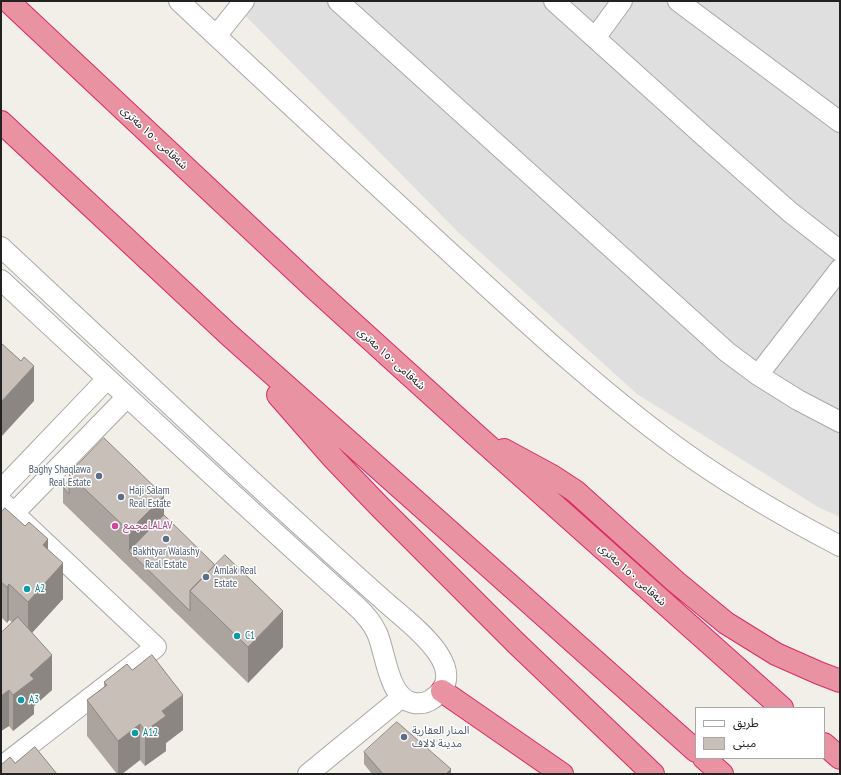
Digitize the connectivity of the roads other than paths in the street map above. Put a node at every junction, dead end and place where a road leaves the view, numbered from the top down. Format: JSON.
{"nodes":[{"id":1,"x":8,"y":1,"type":"edge"},
{"id":2,"x":244,"y":1,"type":"edge"},
{"id":3,"x":338,"y":1,"type":"edge"},
{"id":4,"x":554,"y":1,"type":"edge"},
{"id":5,"x":622,"y":1,"type":"edge"},
{"id":6,"x":678,"y":1,"type":"edge"},
{"id":7,"x":184,"y":3,"type":"edge"},
{"id":8,"x":216,"y":36,"type":"junction"},
{"id":9,"x":595,"y":38,"type":"junction"},
{"id":10,"x":1,"y":122,"type":"edge"},
{"id":11,"x":840,"y":122,"type":"edge"},
{"id":12,"x":1,"y":247,"type":"edge"},
{"id":13,"x":840,"y":251,"type":"edge"},
{"id":14,"x":840,"y":269,"type":"edge"},
{"id":15,"x":1,"y":280,"type":"edge"},
{"id":16,"x":229,"y":336,"type":"junction"},
{"id":17,"x":758,"y":375,"type":"junction"},
{"id":18,"x":107,"y":378,"type":"junction"},
{"id":19,"x":127,"y":397,"type":"junction"},
{"id":20,"x":840,"y":422,"type":"edge"},
{"id":21,"x":477,"y":436,"type":"junction"},
{"id":22,"x":4,"y":503,"type":"edge"},
{"id":23,"x":840,"y":546,"type":"edge"},
{"id":24,"x":840,"y":680,"type":"edge"},
{"id":25,"x":442,"y":691,"type":"junction"},
{"id":26,"x":402,"y":697,"type":"junction"},
{"id":27,"x":781,"y":707,"type":"edge"},
{"id":28,"x":825,"y":745,"type":"edge"},
{"id":29,"x":695,"y":750,"type":"edge"},
{"id":30,"x":840,"y":758,"type":"edge"},
{"id":31,"x":705,"y":759,"type":"edge"},
{"id":32,"x":1,"y":767,"type":"edge"},
{"id":33,"x":308,"y":774,"type":"edge"},
{"id":34,"x":562,"y":774,"type":"edge"},
{"id":35,"x":653,"y":774,"type":"edge"},
{"id":36,"x":722,"y":774,"type":"edge"}],
"edges":[{"from":1,"to":21,"type":"highway","name":"شەقامی ١٥٠ مەتری"},
{"from":2,"to":8,"type":"street"},
{"from":3,"to":17,"type":"street"},
{"from":4,"to":9,"type":"street"},
{"from":5,"to":9,"type":"street"},
{"from":6,"to":11,"type":"street"},
{"from":7,"to":8,"type":"street"},
{"from":8,"to":23,"type":"street"},
{"from":9,"to":13,"type":"street"},
{"from":10,"to":16,"type":"highway"},
{"from":12,"to":25,"type":"street"},
{"from":14,"to":17,"type":"street"},
{"from":15,"to":18,"type":"street"},
{"from":16,"to":29,"type":"highway"},
{"from":16,"to":35,"type":"highway"},
{"from":17,"to":20,"type":"street"},
{"from":18,"to":19,"type":"street"},
{"from":18,"to":22,"type":"street"},
{"from":19,"to":22,"type":"street"},
{"from":19,"to":26,"type":"street"},
{"from":21,"to":24,"type":"highway"},
{"from":21,"to":27,"type":"highway","name":"شەقامی ١٥٠ مەتری"},
{"from":22,"to":32,"type":"street"},
{"from":25,"to":26,"type":"street"},
{"from":25,"to":34,"type":"highway"},
{"from":26,"to":33,"type":"street"},
{"from":28,"to":30,"type":"highway"},
{"from":31,"to":36,"type":"highway"}]}
